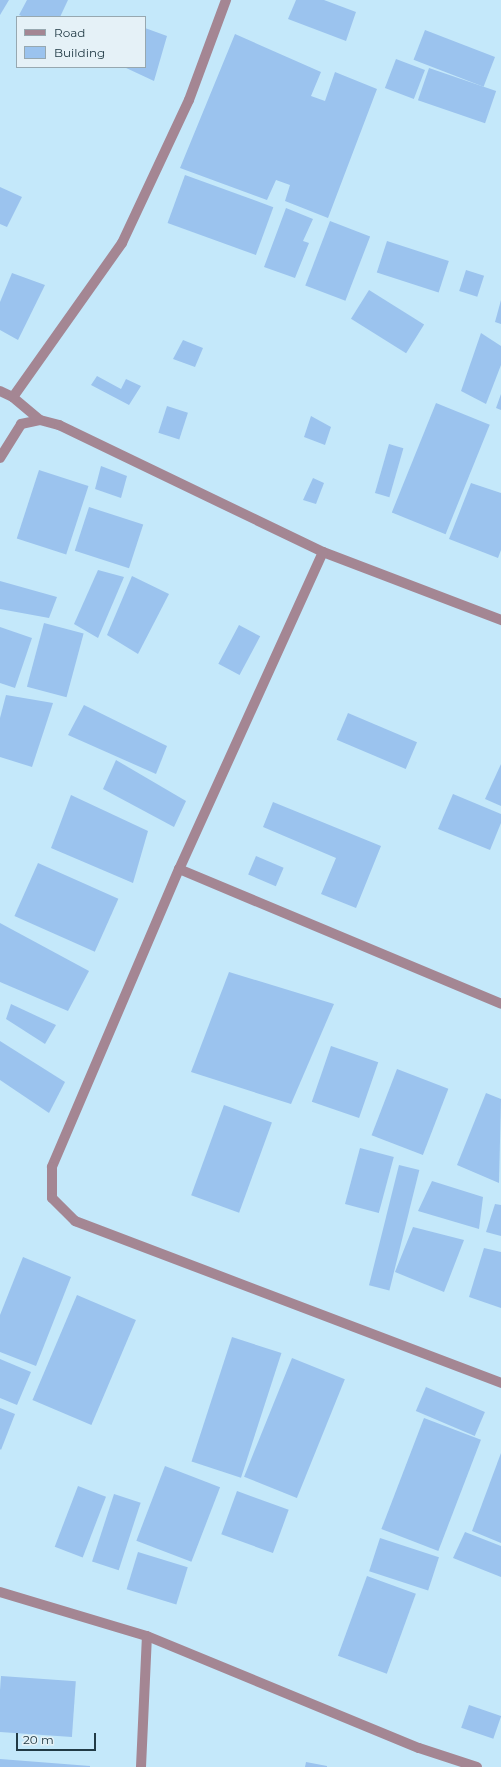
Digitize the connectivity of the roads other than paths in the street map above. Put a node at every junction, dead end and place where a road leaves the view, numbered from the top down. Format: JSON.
{"nodes":[{"id":1,"x":226,"y":0,"type":"edge"},
{"id":2,"x":0,"y":391,"type":"edge"},
{"id":3,"x":13,"y":397,"type":"junction"},
{"id":4,"x":40,"y":420,"type":"junction"},
{"id":5,"x":0,"y":458,"type":"edge"},
{"id":6,"x":323,"y":552,"type":"junction"},
{"id":7,"x":501,"y":620,"type":"edge"},
{"id":8,"x":179,"y":869,"type":"junction"},
{"id":9,"x":501,"y":1004,"type":"edge"},
{"id":10,"x":501,"y":1383,"type":"edge"},
{"id":11,"x":0,"y":1592,"type":"edge"},
{"id":12,"x":147,"y":1636,"type":"junction"},
{"id":13,"x":142,"y":1767,"type":"edge"},
{"id":14,"x":477,"y":1767,"type":"edge"}],
"edges":[{"from":1,"to":3,"type":"street"},
{"from":2,"to":3,"type":"street"},
{"from":3,"to":4,"type":"street"},
{"from":4,"to":5,"type":"street"},
{"from":4,"to":6,"type":"street"},
{"from":6,"to":7,"type":"street"},
{"from":6,"to":8,"type":"street"},
{"from":8,"to":9,"type":"street"},
{"from":8,"to":10,"type":"street"},
{"from":11,"to":12,"type":"street"},
{"from":12,"to":13,"type":"street"},
{"from":12,"to":14,"type":"street"}]}
